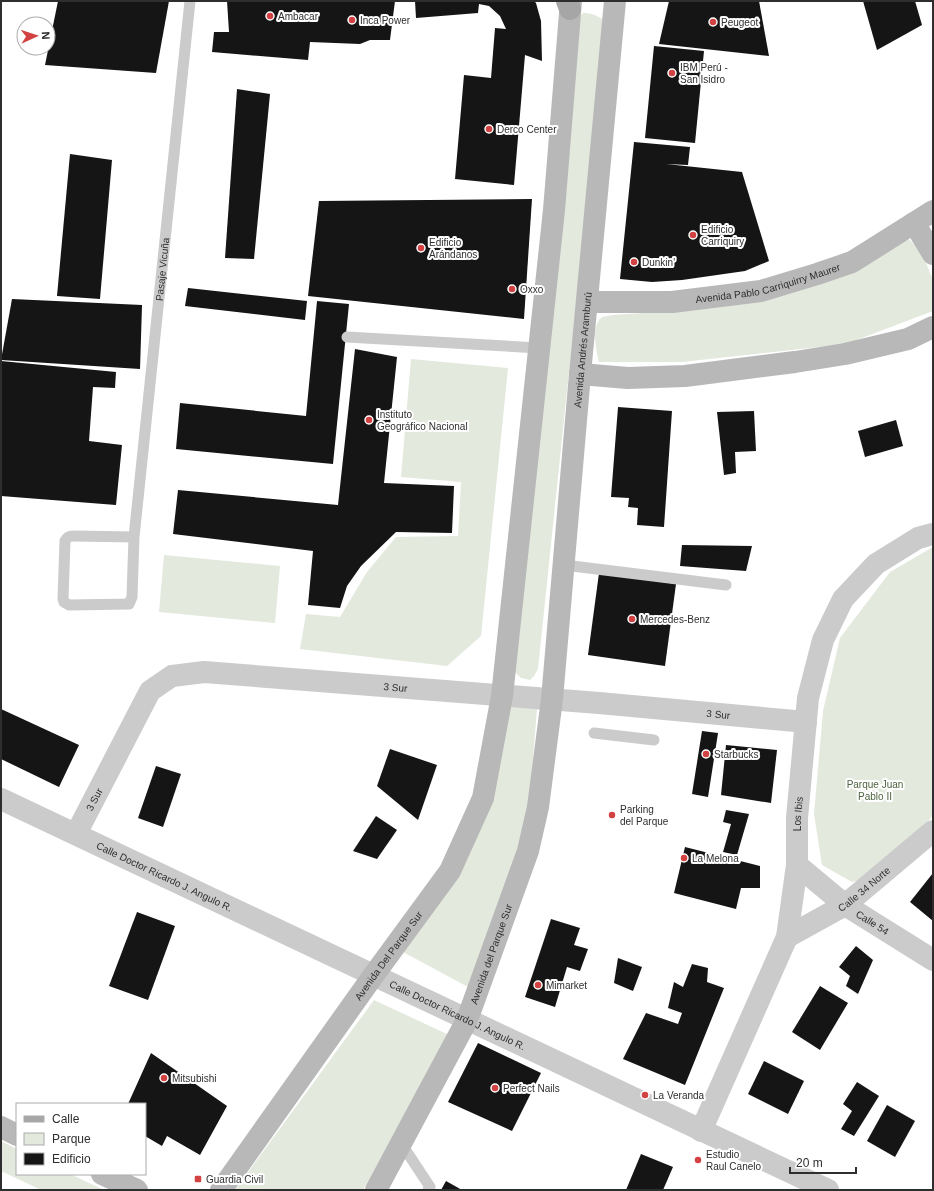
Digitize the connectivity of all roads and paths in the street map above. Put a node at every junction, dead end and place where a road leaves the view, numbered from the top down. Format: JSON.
{"nodes":[{"id":1,"x":190,"y":1,"type":"edge"},
{"id":2,"x":615,"y":1,"type":"edge"},
{"id":3,"x":570,"y":4,"type":"edge"},
{"id":4,"x":933,"y":211,"type":"edge"},
{"id":5,"x":914,"y":223,"type":"junction"},
{"id":6,"x":933,"y":254,"type":"edge"},
{"id":7,"x":587,"y":302,"type":"junction"},
{"id":8,"x":933,"y":327,"type":"edge"},
{"id":9,"x":347,"y":337,"type":"dead end"},
{"id":10,"x":539,"y":348,"type":"junction"},
{"id":11,"x":580,"y":374,"type":"junction"},
{"id":12,"x":933,"y":534,"type":"edge"},
{"id":13,"x":134,"y":537,"type":"junction"},
{"id":14,"x":564,"y":565,"type":"junction"},
{"id":15,"x":726,"y":585,"type":"dead end"},
{"id":16,"x":502,"y":696,"type":"junction"},
{"id":17,"x":552,"y":699,"type":"junction"},
{"id":18,"x":806,"y":722,"type":"junction"},
{"id":19,"x":594,"y":733,"type":"dead end"},
{"id":20,"x":654,"y":740,"type":"dead end"},
{"id":21,"x":1,"y":799,"type":"edge"},
{"id":22,"x":933,"y":831,"type":"edge"},
{"id":23,"x":76,"y":834,"type":"junction"},
{"id":24,"x":798,"y":865,"type":"junction"},
{"id":25,"x":845,"y":905,"type":"junction"},
{"id":26,"x":787,"y":937,"type":"junction"},
{"id":27,"x":933,"y":960,"type":"edge"},
{"id":28,"x":373,"y":976,"type":"junction"},
{"id":29,"x":467,"y":1020,"type":"junction"},
{"id":30,"x":1,"y":1127,"type":"edge"},
{"id":31,"x":701,"y":1131,"type":"junction"},
{"id":32,"x":16,"y":1134,"type":"edge"},
{"id":33,"x":401,"y":1143,"type":"junction"},
{"id":34,"x":104,"y":1175,"type":"edge"},
{"id":35,"x":137,"y":1190,"type":"edge"},
{"id":36,"x":221,"y":1190,"type":"edge"},
{"id":37,"x":376,"y":1190,"type":"edge"},
{"id":38,"x":428,"y":1190,"type":"edge"},
{"id":39,"x":828,"y":1190,"type":"edge"}],
"edges":[{"from":1,"to":13,"type":"lane","name":"Pasaje Vicuña"},
{"from":2,"to":7,"type":"main road","name":"Avenida Andrés Aramburú"},
{"from":3,"to":10,"type":"main road"},
{"from":4,"to":5,"type":"main road","name":"Avenida Pablo Carriquirry Maurer"},
{"from":5,"to":6,"type":"main road"},
{"from":5,"to":7,"type":"main road","name":"Avenida Pablo Carriquirry Maurer"},
{"from":7,"to":11,"type":"main road","name":"Avenida Andrés Aramburú"},
{"from":8,"to":11,"type":"main road"},
{"from":9,"to":10,"type":"lane"},
{"from":10,"to":16,"type":"main road"},
{"from":11,"to":14,"type":"main road","name":"Avenida Andrés Aramburú"},
{"from":12,"to":18,"type":"street","name":"Los Ibis"},
{"from":13,"to":13,"type":"lane","name":"Pasaje Vicuña"},
{"from":14,"to":15,"type":"lane"},
{"from":14,"to":17,"type":"main road","name":"Avenida Andrés Aramburú"},
{"from":16,"to":17,"type":"street","name":"3 Sur"},
{"from":16,"to":23,"type":"street","name":"3 Sur"},
{"from":16,"to":28,"type":"main road","name":"Avenida Del Parque Sur"},
{"from":17,"to":18,"type":"street","name":"3 Sur"},
{"from":17,"to":29,"type":"main road","name":"Avenida del Parque Sur"},
{"from":18,"to":24,"type":"street","name":"Los Ibis"},
{"from":19,"to":20,"type":"lane"},
{"from":21,"to":23,"type":"street","name":"Calle Doctor Ricardo J. Angulo R."},
{"from":22,"to":25,"type":"street","name":"Calle 34 Norte"},
{"from":23,"to":28,"type":"street","name":"Calle Doctor Ricardo J. Angulo R."},
{"from":24,"to":25,"type":"street","name":"Calle 54"},
{"from":24,"to":26,"type":"street","name":"Los Ibis"},
{"from":25,"to":26,"type":"street","name":"Calle 34 Norte"},
{"from":25,"to":27,"type":"street","name":"Calle 54"},
{"from":26,"to":31,"type":"street","name":"Los Ibis"},
{"from":28,"to":29,"type":"street","name":"Calle Doctor Ricardo J. Angulo R."},
{"from":28,"to":36,"type":"main road","name":"Avenida Del Parque Sur"},
{"from":29,"to":31,"type":"street","name":"Calle Doctor Ricardo J. Angulo R."},
{"from":29,"to":33,"type":"main road","name":"Avenida del Parque Sur"},
{"from":30,"to":32,"type":"main road"},
{"from":31,"to":39,"type":"street","name":"Calle Doctor Ricardo J. Angulo R."},
{"from":33,"to":37,"type":"main road","name":"Avenida del Parque Sur"},
{"from":33,"to":38,"type":"lane"},
{"from":34,"to":35,"type":"main road"}]}
